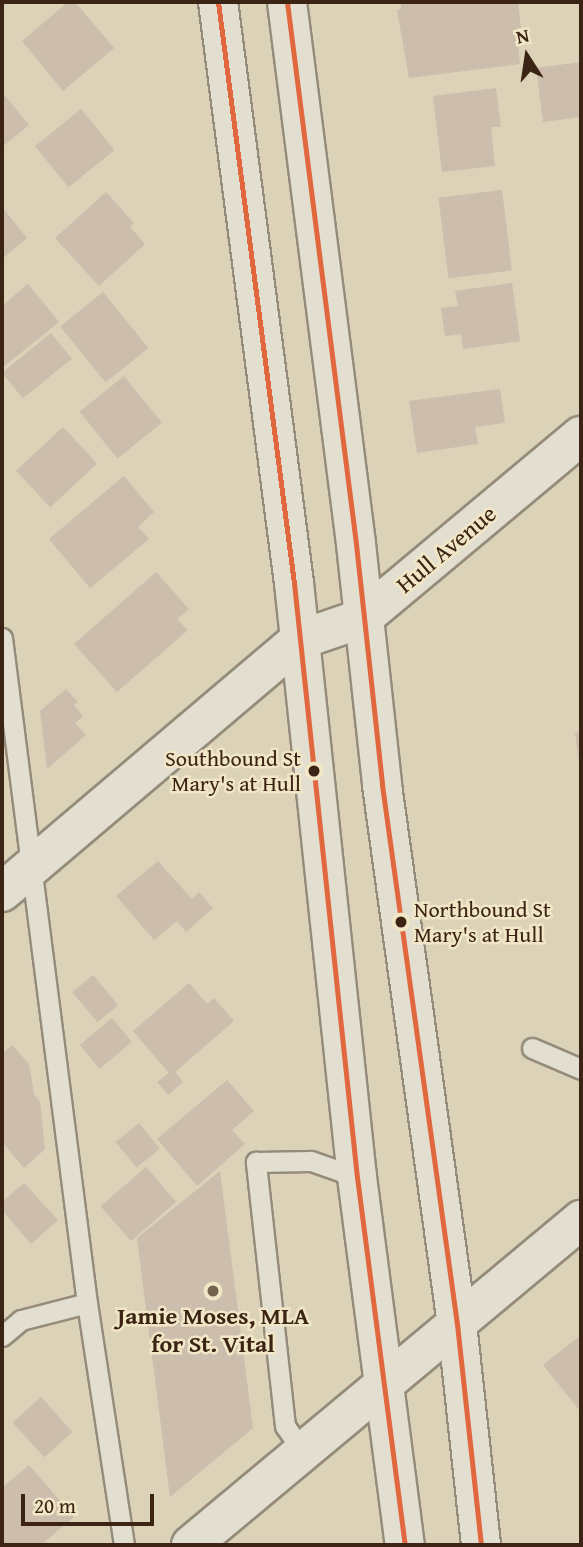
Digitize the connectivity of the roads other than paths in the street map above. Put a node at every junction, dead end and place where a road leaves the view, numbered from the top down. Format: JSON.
{"nodes":[{"id":1,"x":218,"y":2,"type":"edge"},
{"id":2,"x":287,"y":2,"type":"edge"},
{"id":3,"x":581,"y":436,"type":"edge"},
{"id":4,"x":363,"y":618,"type":"junction"},
{"id":5,"x":2,"y":638,"type":"edge"},
{"id":6,"x":299,"y":640,"type":"junction"},
{"id":7,"x":16,"y":881,"type":"edge"},
{"id":8,"x":532,"y":1048,"type":"dead end"},
{"id":9,"x":581,"y":1069,"type":"edge"},
{"id":10,"x":357,"y":1177,"type":"junction"},
{"id":11,"x":581,"y":1220,"type":"edge"},
{"id":12,"x":87,"y":1303,"type":"junction"},
{"id":13,"x":457,"y":1324,"type":"junction"},
{"id":14,"x":2,"y":1336,"type":"edge"},
{"id":15,"x":383,"y":1386,"type":"junction"},
{"id":16,"x":304,"y":1453,"type":"junction"},
{"id":17,"x":124,"y":1545,"type":"edge"},
{"id":18,"x":191,"y":1545,"type":"edge"},
{"id":19,"x":405,"y":1545,"type":"edge"},
{"id":20,"x":481,"y":1545,"type":"edge"}],
"edges":[{"from":1,"to":6,"type":"main road"},
{"from":2,"to":4,"type":"main road"},
{"from":3,"to":4,"type":"main road","name":"Hull Avenue"},
{"from":4,"to":6,"type":"main road","name":"Hull Avenue"},
{"from":4,"to":13,"type":"main road"},
{"from":5,"to":7,"type":"lane"},
{"from":6,"to":7,"type":"main road"},
{"from":6,"to":10,"type":"main road"},
{"from":7,"to":12,"type":"lane"},
{"from":8,"to":9,"type":"lane"},
{"from":10,"to":15,"type":"main road"},
{"from":10,"to":16,"type":"lane"},
{"from":11,"to":13,"type":"main road"},
{"from":12,"to":14,"type":"lane"},
{"from":12,"to":17,"type":"lane"},
{"from":13,"to":15,"type":"main road"},
{"from":13,"to":20,"type":"main road"},
{"from":15,"to":16,"type":"main road"},
{"from":15,"to":19,"type":"main road"},
{"from":16,"to":18,"type":"main road"}]}
